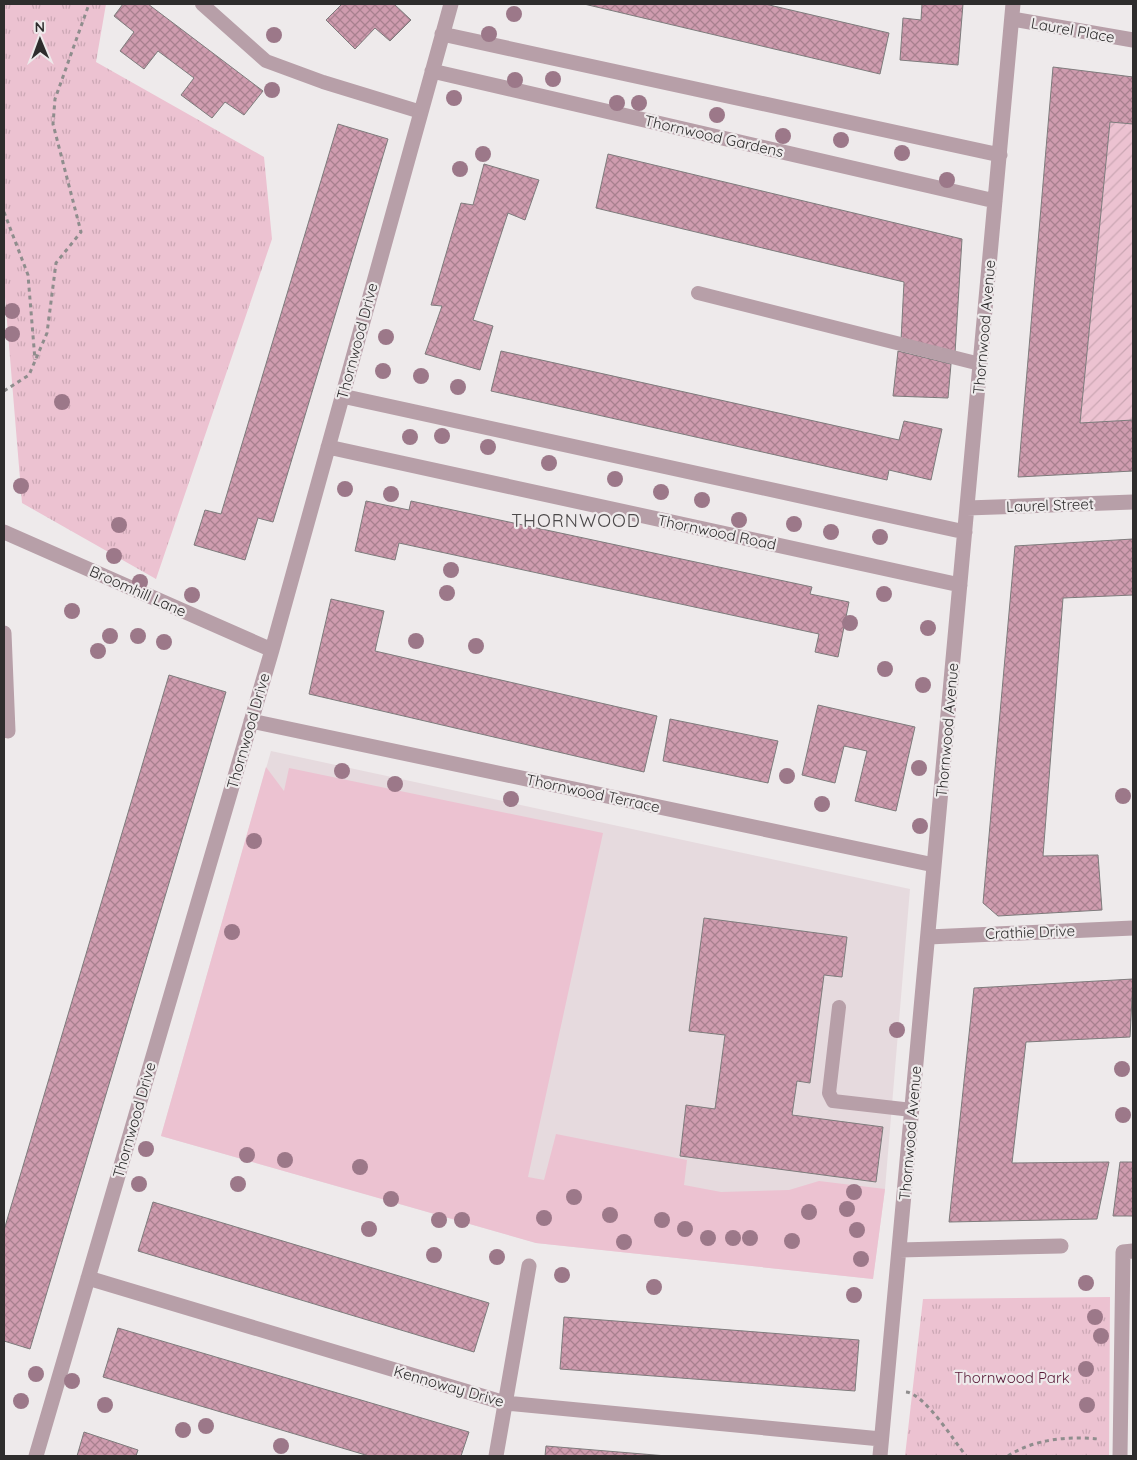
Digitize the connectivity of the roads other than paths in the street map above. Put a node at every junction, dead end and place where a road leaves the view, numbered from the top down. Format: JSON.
{"nodes":[{"id":1,"x":202,"y":4,"type":"edge"},
{"id":2,"x":451,"y":4,"type":"edge"},
{"id":3,"x":1013,"y":4,"type":"edge"},
{"id":4,"x":1012,"y":19,"type":"junction"},
{"id":5,"x":442,"y":34,"type":"junction"},
{"id":6,"x":1133,"y":40,"type":"edge"},
{"id":7,"x":432,"y":71,"type":"junction"},
{"id":8,"x":421,"y":112,"type":"junction"},
{"id":9,"x":1000,"y":155,"type":"junction"},
{"id":10,"x":995,"y":201,"type":"junction"},
{"id":11,"x":698,"y":293,"type":"dead end"},
{"id":12,"x":980,"y":364,"type":"junction"},
{"id":13,"x":342,"y":396,"type":"junction"},
{"id":14,"x":328,"y":448,"type":"junction"},
{"id":15,"x":1133,"y":502,"type":"edge"},
{"id":16,"x":967,"y":508,"type":"junction"},
{"id":17,"x":4,"y":532,"type":"edge"},
{"id":18,"x":965,"y":532,"type":"junction"},
{"id":19,"x":960,"y":586,"type":"junction"},
{"id":20,"x":4,"y":634,"type":"edge"},
{"id":21,"x":272,"y":650,"type":"junction"},
{"id":22,"x":251,"y":721,"type":"junction"},
{"id":23,"x":8,"y":731,"type":"dead end"},
{"id":24,"x":934,"y":865,"type":"junction"},
{"id":25,"x":1133,"y":928,"type":"edge"},
{"id":26,"x":928,"y":937,"type":"junction"},
{"id":27,"x":839,"y":1007,"type":"dead end"},
{"id":28,"x":912,"y":1110,"type":"junction"},
{"id":29,"x":1060,"y":1246,"type":"dead end"},
{"id":30,"x":899,"y":1250,"type":"junction"},
{"id":31,"x":1128,"y":1252,"type":"edge"},
{"id":32,"x":529,"y":1266,"type":"dead end"},
{"id":33,"x":88,"y":1278,"type":"junction"},
{"id":34,"x":505,"y":1403,"type":"junction"},
{"id":35,"x":881,"y":1439,"type":"junction"},
{"id":36,"x":36,"y":1456,"type":"edge"},
{"id":37,"x":496,"y":1456,"type":"edge"},
{"id":38,"x":880,"y":1456,"type":"edge"},
{"id":39,"x":1120,"y":1456,"type":"edge"}],
"edges":[{"from":1,"to":8,"type":"lane"},
{"from":2,"to":5,"type":"street","name":"Thornwood Drive"},
{"from":3,"to":4,"type":"street","name":"Thornwood Avenue"},
{"from":4,"to":6,"type":"street","name":"Laurel Place"},
{"from":4,"to":9,"type":"street","name":"Thornwood Avenue"},
{"from":5,"to":7,"type":"street","name":"Thornwood Drive"},
{"from":5,"to":9,"type":"street"},
{"from":7,"to":8,"type":"street","name":"Thornwood Drive"},
{"from":7,"to":10,"type":"street","name":"Thornwood Gardens"},
{"from":8,"to":13,"type":"street","name":"Thornwood Drive"},
{"from":9,"to":10,"type":"street","name":"Thornwood Avenue"},
{"from":10,"to":12,"type":"street","name":"Thornwood Avenue"},
{"from":11,"to":12,"type":"lane"},
{"from":12,"to":16,"type":"street","name":"Thornwood Avenue"},
{"from":13,"to":14,"type":"street","name":"Thornwood Drive"},
{"from":13,"to":18,"type":"street"},
{"from":14,"to":19,"type":"street","name":"Thornwood Road"},
{"from":14,"to":21,"type":"street","name":"Thornwood Drive"},
{"from":15,"to":16,"type":"street","name":"Laurel Street"},
{"from":16,"to":18,"type":"street","name":"Thornwood Avenue"},
{"from":17,"to":21,"type":"street","name":"Broomhill Lane"},
{"from":18,"to":19,"type":"street","name":"Thornwood Avenue"},
{"from":19,"to":24,"type":"street","name":"Thornwood Avenue"},
{"from":20,"to":23,"type":"street"},
{"from":21,"to":22,"type":"street","name":"Thornwood Drive"},
{"from":22,"to":24,"type":"street","name":"Thornwood Terrace"},
{"from":22,"to":33,"type":"street","name":"Thornwood Drive"},
{"from":24,"to":26,"type":"street","name":"Thornwood Avenue"},
{"from":25,"to":26,"type":"street","name":"Crathie Drive"},
{"from":26,"to":28,"type":"street","name":"Thornwood Avenue"},
{"from":27,"to":28,"type":"lane"},
{"from":28,"to":30,"type":"street","name":"Thornwood Avenue"},
{"from":29,"to":30,"type":"street"},
{"from":30,"to":35,"type":"street","name":"Thornwood Avenue"},
{"from":31,"to":39,"type":"street"},
{"from":32,"to":34,"type":"street"},
{"from":33,"to":34,"type":"street","name":"Kennoway Drive"},
{"from":33,"to":36,"type":"street","name":"Thornwood Drive"},
{"from":34,"to":35,"type":"street","name":"Kennoway Drive"},
{"from":34,"to":37,"type":"street"},
{"from":35,"to":38,"type":"street","name":"Thornwood Avenue"}]}
